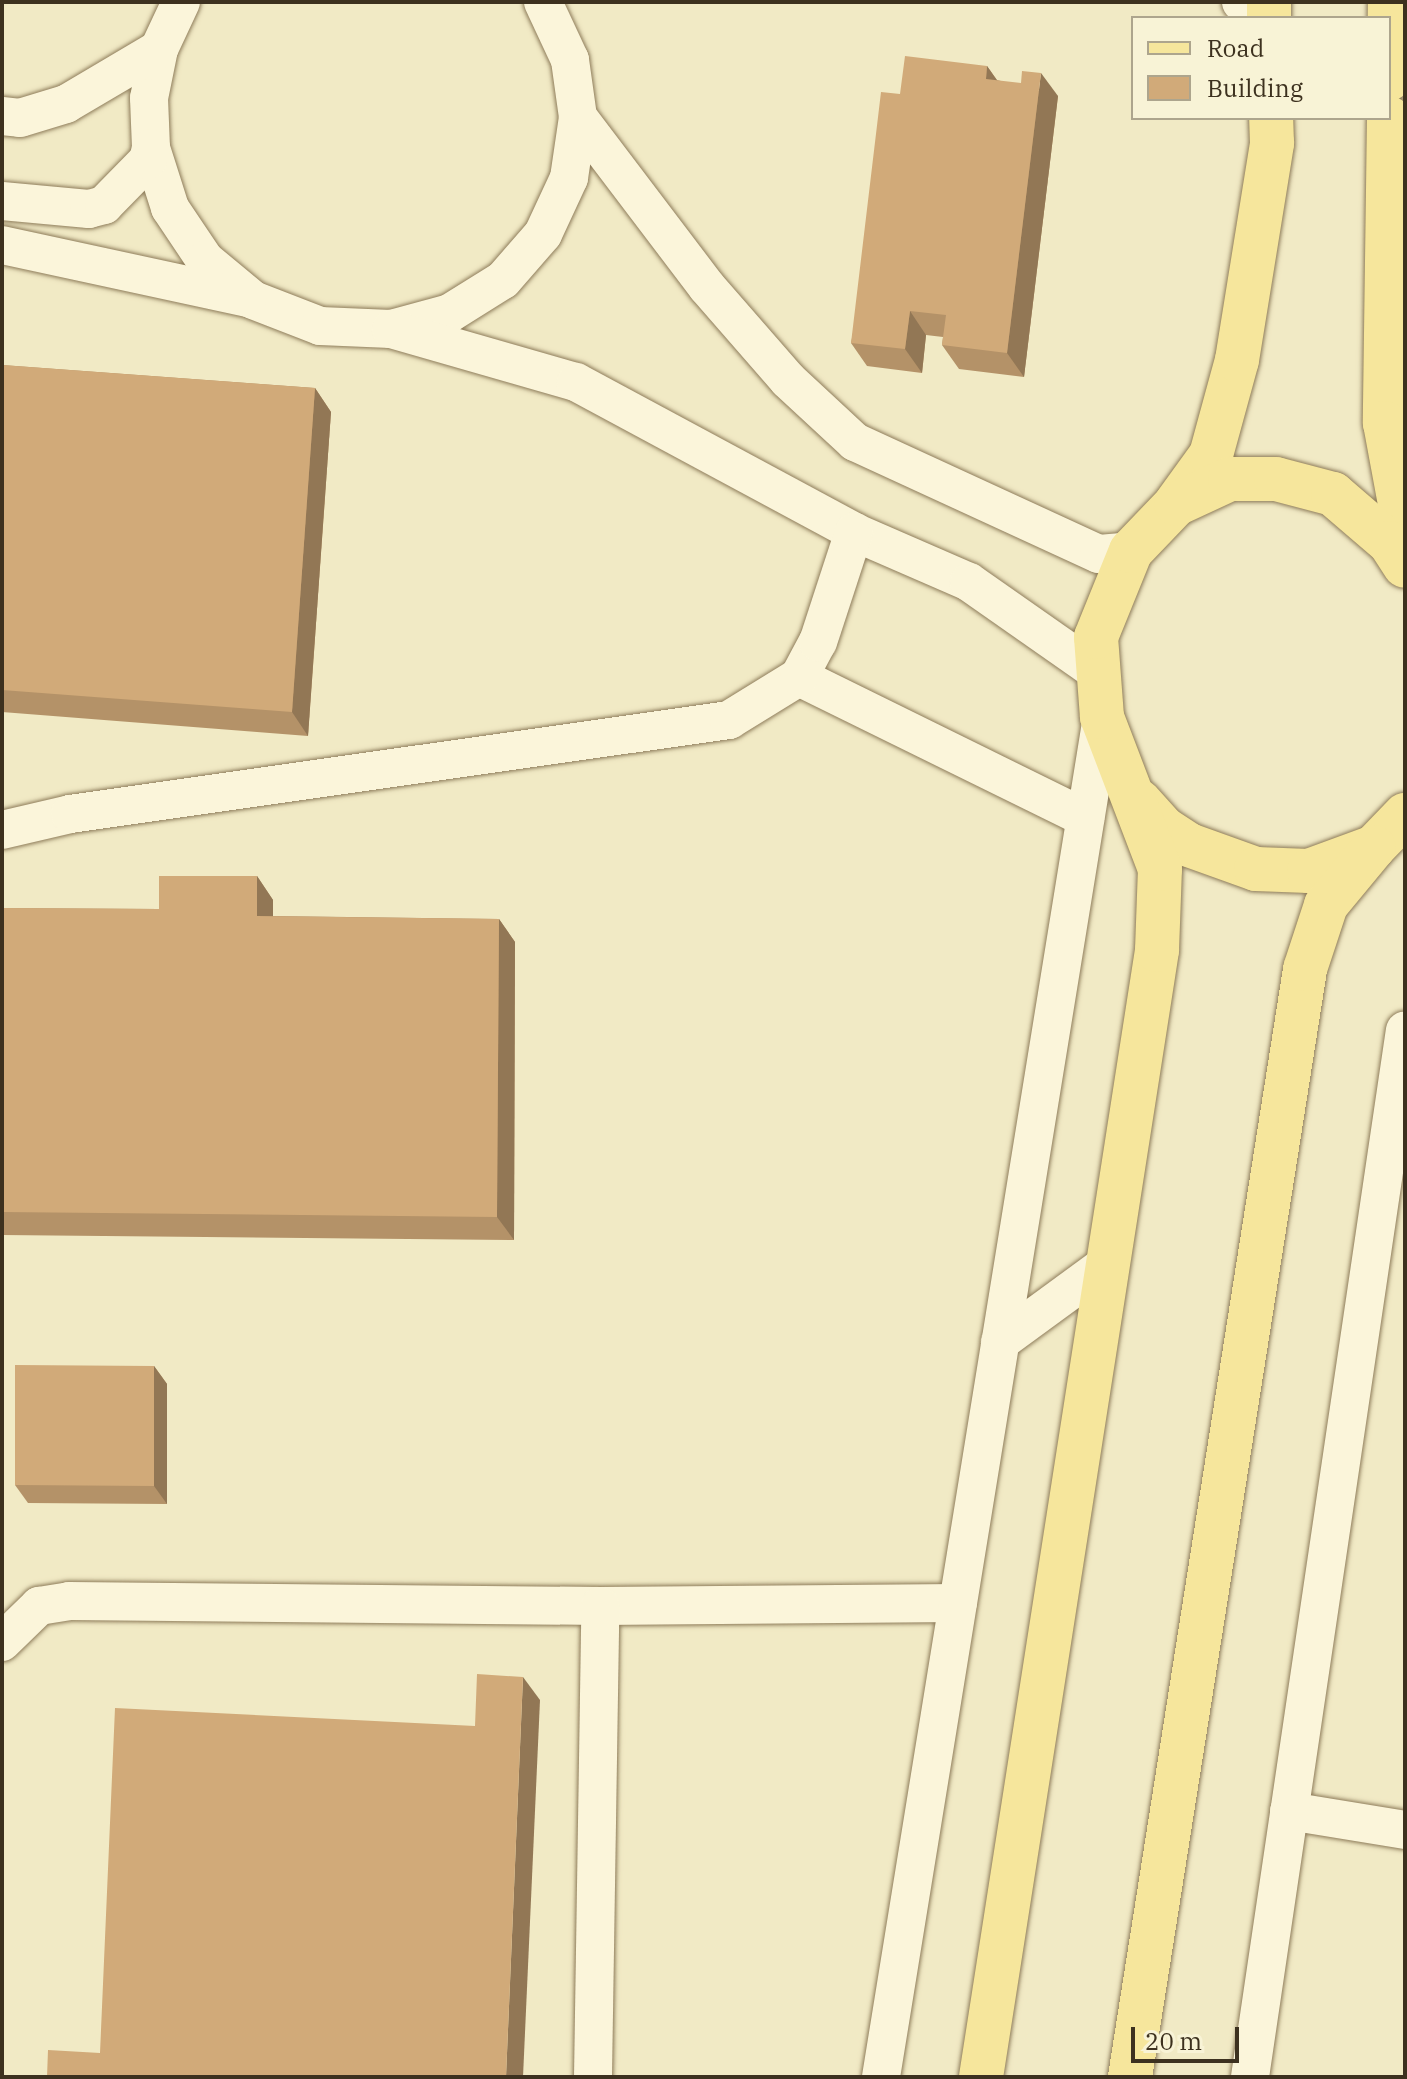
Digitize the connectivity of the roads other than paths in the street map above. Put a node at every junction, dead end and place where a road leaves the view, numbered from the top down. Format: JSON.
{"nodes":[{"id":1,"x":181,"y":2,"type":"edge"},
{"id":2,"x":543,"y":2,"type":"edge"},
{"id":3,"x":1241,"y":2,"type":"edge"},
{"id":4,"x":1259,"y":16,"type":"edge"},
{"id":5,"x":159,"y":49,"type":"junction"},
{"id":6,"x":2,"y":116,"type":"edge"},
{"id":7,"x":578,"y":117,"type":"junction"},
{"id":8,"x":1271,"y":120,"type":"edge"},
{"id":9,"x":1389,"y":120,"type":"edge"},
{"id":10,"x":151,"y":148,"type":"junction"},
{"id":11,"x":2,"y":201,"type":"edge"},
{"id":12,"x":2,"y":245,"type":"edge"},
{"id":13,"x":253,"y":300,"type":"junction"},
{"id":14,"x":391,"y":329,"type":"junction"},
{"id":15,"x":1176,"y":504,"type":"junction"},
{"id":16,"x":1405,"y":531,"type":"edge"},
{"id":17,"x":854,"y":532,"type":"junction"},
{"id":18,"x":1131,"y":551,"type":"junction"},
{"id":19,"x":1405,"y":566,"type":"edge"},
{"id":20,"x":1099,"y":673,"type":"junction"},
{"id":21,"x":799,"y":677,"type":"junction"},
{"id":22,"x":1102,"y":717,"type":"junction"},
{"id":23,"x":1129,"y":790,"type":"junction"},
{"id":24,"x":1405,"y":815,"type":"edge"},
{"id":25,"x":1085,"y":818,"type":"junction"},
{"id":26,"x":2,"y":830,"type":"edge"},
{"id":27,"x":1390,"y":842,"type":"edge"},
{"id":28,"x":1405,"y":1030,"type":"edge"},
{"id":29,"x":1393,"y":1185,"type":"edge"},
{"id":30,"x":1108,"y":1263,"type":"junction"},
{"id":31,"x":1000,"y":1342,"type":"junction"},
{"id":32,"x":958,"y":1603,"type":"junction"},
{"id":33,"x":600,"y":1606,"type":"junction"},
{"id":34,"x":2,"y":1642,"type":"edge"},
{"id":35,"x":1289,"y":1811,"type":"junction"},
{"id":36,"x":1405,"y":1830,"type":"edge"},
{"id":37,"x":593,"y":2077,"type":"edge"},
{"id":38,"x":881,"y":2077,"type":"edge"},
{"id":39,"x":981,"y":2077,"type":"edge"},
{"id":40,"x":1130,"y":2077,"type":"edge"},
{"id":41,"x":1250,"y":2077,"type":"edge"}],
"edges":[{"from":1,"to":5,"type":"street"},
{"from":2,"to":7,"type":"street"},
{"from":3,"to":4,"type":"street"},
{"from":5,"to":6,"type":"street"},
{"from":5,"to":10,"type":"street"},
{"from":7,"to":14,"type":"street"},
{"from":7,"to":18,"type":"street"},
{"from":8,"to":15,"type":"main road"},
{"from":9,"to":16,"type":"main road"},
{"from":10,"to":11,"type":"street"},
{"from":10,"to":13,"type":"street"},
{"from":12,"to":13,"type":"street"},
{"from":13,"to":14,"type":"street"},
{"from":14,"to":17,"type":"street"},
{"from":15,"to":18,"type":"main road"},
{"from":15,"to":19,"type":"main road"},
{"from":17,"to":20,"type":"street"},
{"from":17,"to":21,"type":"street"},
{"from":18,"to":20,"type":"main road"},
{"from":20,"to":22,"type":"main road"},
{"from":21,"to":25,"type":"street"},
{"from":21,"to":26,"type":"street"},
{"from":22,"to":23,"type":"main road"},
{"from":22,"to":25,"type":"street"},
{"from":23,"to":27,"type":"main road"},
{"from":23,"to":30,"type":"main road"},
{"from":24,"to":27,"type":"main road"},
{"from":25,"to":31,"type":"street"},
{"from":27,"to":40,"type":"main road"},
{"from":28,"to":29,"type":"street"},
{"from":29,"to":35,"type":"street"},
{"from":30,"to":31,"type":"street"},
{"from":30,"to":39,"type":"main road"},
{"from":31,"to":32,"type":"street"},
{"from":32,"to":33,"type":"street"},
{"from":32,"to":38,"type":"street"},
{"from":33,"to":34,"type":"street"},
{"from":33,"to":37,"type":"street"},
{"from":35,"to":36,"type":"street"},
{"from":35,"to":41,"type":"street"}]}
